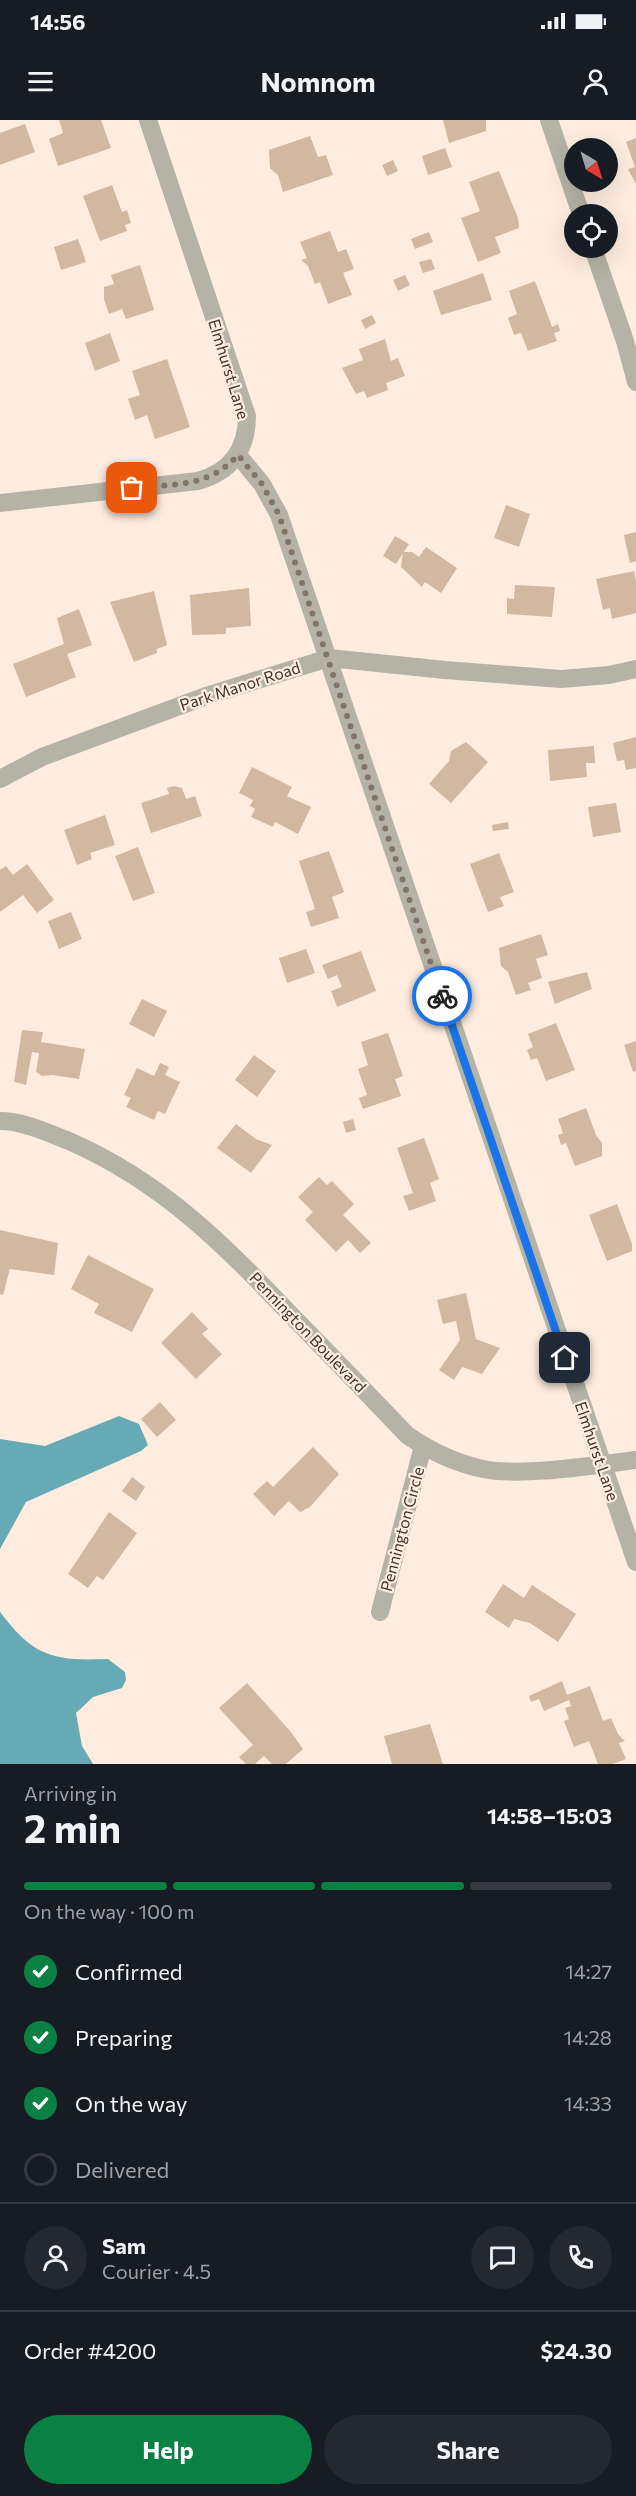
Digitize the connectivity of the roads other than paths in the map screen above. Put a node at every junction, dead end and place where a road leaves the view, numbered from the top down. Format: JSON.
{"nodes":[{"id":1,"x":148,"y":120,"type":"edge"},
{"id":2,"x":549,"y":120,"type":"edge"},
{"id":3,"x":578,"y":204,"type":"edge"},
{"id":4,"x":596,"y":258,"type":"edge"},
{"id":5,"x":636,"y":382,"type":"edge"},
{"id":6,"x":238,"y":455,"type":"junction"},
{"id":7,"x":0,"y":503,"type":"edge"},
{"id":8,"x":329,"y":658,"type":"junction"},
{"id":9,"x":636,"y":669,"type":"edge"},
{"id":10,"x":0,"y":779,"type":"edge"},
{"id":11,"x":0,"y":1121,"type":"edge"},
{"id":12,"x":423,"y":1446,"type":"junction"},
{"id":13,"x":636,"y":1460,"type":"edge"},
{"id":14,"x":602,"y":1464,"type":"junction"},
{"id":15,"x":636,"y":1562,"type":"edge"},
{"id":16,"x":380,"y":1612,"type":"dead end"}],
"edges":[{"from":1,"to":6,"type":"street","name":"Elmhurst Lane"},
{"from":2,"to":3,"type":"street"},
{"from":4,"to":5,"type":"street"},
{"from":6,"to":7,"type":"street"},
{"from":6,"to":8,"type":"street","name":"Elmhurst Lane"},
{"from":8,"to":9,"type":"street","name":"Park Manor Road"},
{"from":8,"to":10,"type":"street","name":"Park Manor Road"},
{"from":8,"to":14,"type":"street","name":"Elmhurst Lane"},
{"from":11,"to":12,"type":"street","name":"Pennington Boulevard"},
{"from":12,"to":14,"type":"street","name":"Pennington Boulevard"},
{"from":12,"to":16,"type":"street","name":"Pennington Circle"},
{"from":13,"to":14,"type":"street","name":"Pennington Boulevard"},
{"from":14,"to":15,"type":"street","name":"Elmhurst Lane"}]}
